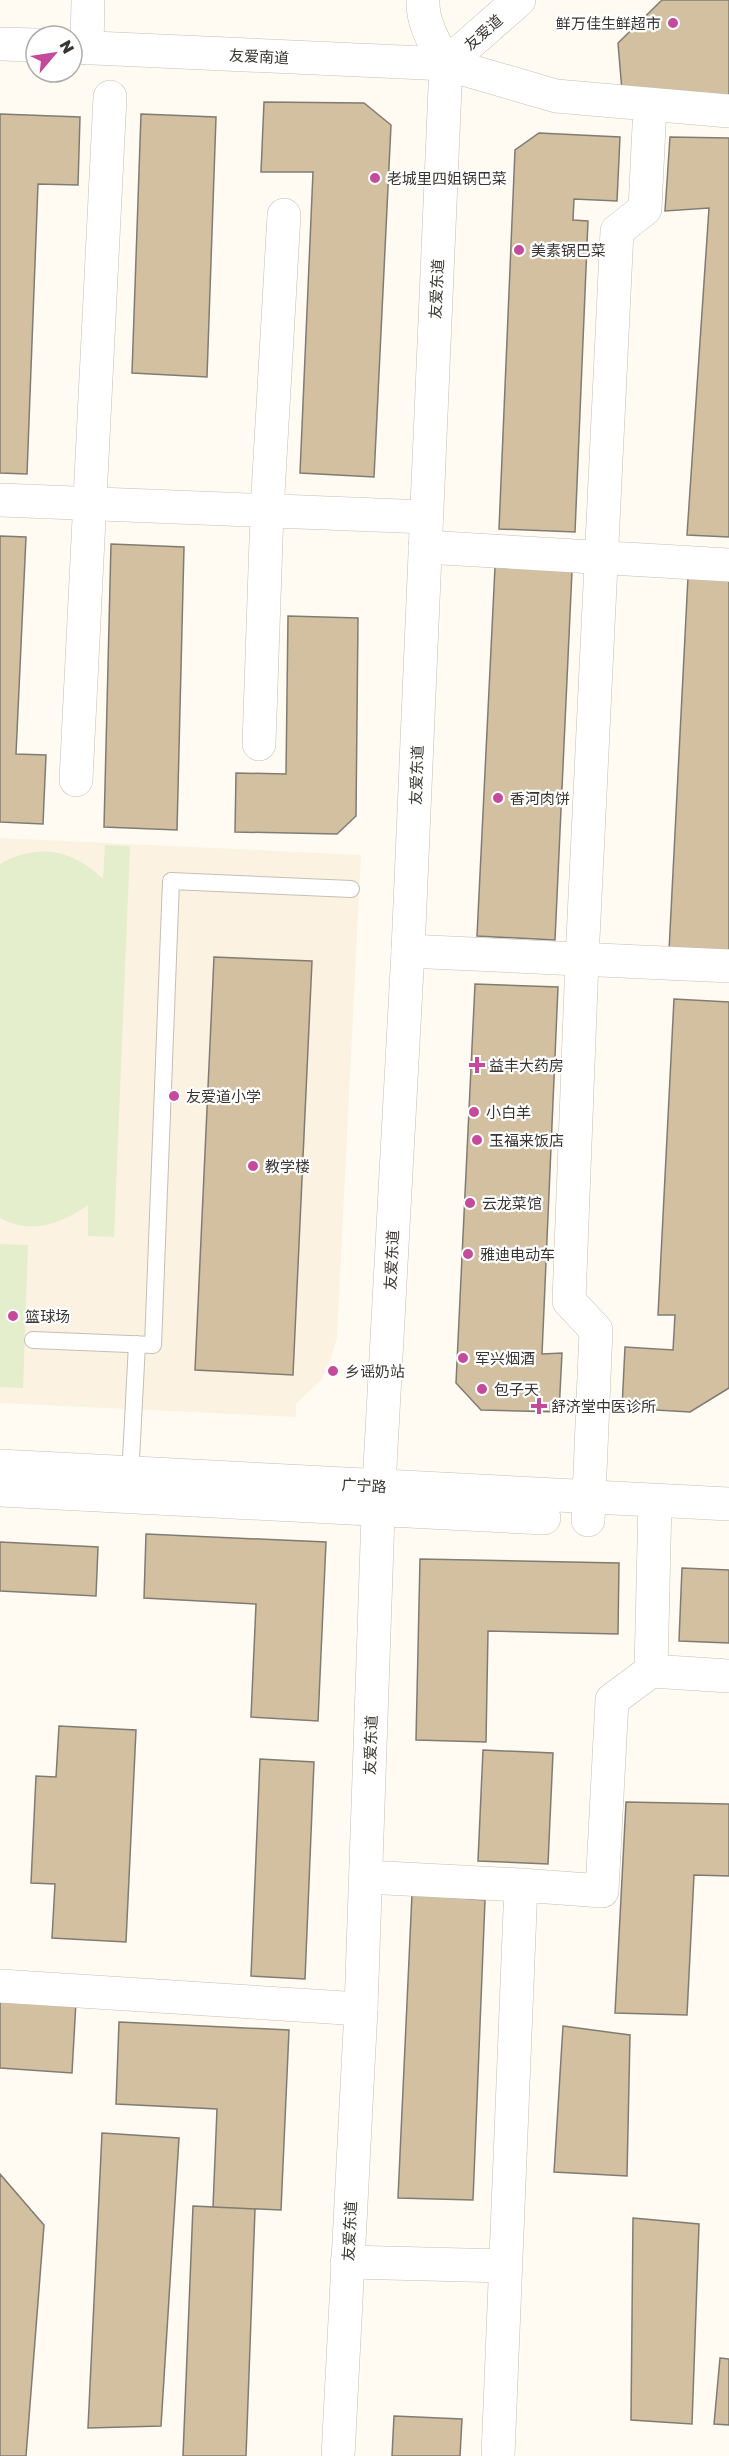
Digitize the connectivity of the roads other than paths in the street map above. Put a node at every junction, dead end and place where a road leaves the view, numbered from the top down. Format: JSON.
{"nodes":[{"id":1,"x":88,"y":0,"type":"edge"},
{"id":2,"x":423,"y":0,"type":"edge"},
{"id":3,"x":519,"y":0,"type":"edge"},
{"id":4,"x":83,"y":24,"type":"edge"},
{"id":5,"x":0,"y":44,"type":"edge"},
{"id":6,"x":24,"y":45,"type":"edge"},
{"id":7,"x":84,"y":47,"type":"edge"},
{"id":8,"x":446,"y":64,"type":"junction"},
{"id":9,"x":110,"y":97,"type":"dead end"},
{"id":10,"x":650,"y":105,"type":"junction"},
{"id":11,"x":729,"y":111,"type":"edge"},
{"id":12,"x":284,"y":215,"type":"dead end"},
{"id":13,"x":0,"y":500,"type":"edge"},
{"id":14,"x":88,"y":503,"type":"junction"},
{"id":15,"x":267,"y":511,"type":"junction"},
{"id":16,"x":426,"y":532,"type":"junction"},
{"id":17,"x":602,"y":557,"type":"junction"},
{"id":18,"x":729,"y":565,"type":"edge"},
{"id":19,"x":259,"y":744,"type":"dead end"},
{"id":20,"x":76,"y":780,"type":"dead end"},
{"id":21,"x":351,"y":889,"type":"dead end"},
{"id":22,"x":408,"y":951,"type":"junction"},
{"id":23,"x":582,"y":960,"type":"junction"},
{"id":24,"x":729,"y":966,"type":"edge"},
{"id":25,"x":33,"y":1340,"type":"dead end"},
{"id":26,"x":137,"y":1344,"type":"junction"},
{"id":27,"x":0,"y":1466,"type":"edge"},
{"id":28,"x":129,"y":1486,"type":"junction"},
{"id":29,"x":0,"y":1490,"type":"edge"},
{"id":30,"x":378,"y":1498,"type":"junction"},
{"id":31,"x":729,"y":1504,"type":"edge"},
{"id":32,"x":588,"y":1509,"type":"junction"},
{"id":33,"x":654,"y":1511,"type":"junction"},
{"id":34,"x":729,"y":1525,"type":"edge"},
{"id":35,"x":651,"y":1671,"type":"junction"},
{"id":36,"x":729,"y":1676,"type":"edge"},
{"id":37,"x":366,"y":1877,"type":"junction"},
{"id":38,"x":521,"y":1885,"type":"junction"},
{"id":39,"x":0,"y":1986,"type":"edge"},
{"id":40,"x":361,"y":2009,"type":"junction"},
{"id":41,"x":347,"y":2262,"type":"junction"},
{"id":42,"x":506,"y":2266,"type":"junction"},
{"id":43,"x":338,"y":2456,"type":"edge"},
{"id":44,"x":498,"y":2456,"type":"edge"}],
"edges":[{"from":1,"to":4,"type":"street"},
{"from":2,"to":8,"type":"street"},
{"from":3,"to":8,"type":"street","name":"友爱道"},
{"from":5,"to":6,"type":"street"},
{"from":7,"to":8,"type":"street","name":"友爱南道"},
{"from":8,"to":10,"type":"street","name":"友爱南道"},
{"from":8,"to":16,"type":"street","name":"友爱东道"},
{"from":9,"to":14,"type":"street"},
{"from":10,"to":11,"type":"street","name":"友爱南道"},
{"from":10,"to":17,"type":"street"},
{"from":12,"to":15,"type":"street"},
{"from":13,"to":14,"type":"street"},
{"from":14,"to":15,"type":"street"},
{"from":14,"to":20,"type":"street"},
{"from":15,"to":16,"type":"street"},
{"from":15,"to":19,"type":"street"},
{"from":16,"to":17,"type":"street"},
{"from":16,"to":22,"type":"street","name":"友爱东道"},
{"from":17,"to":18,"type":"street"},
{"from":17,"to":23,"type":"street"},
{"from":21,"to":26,"type":"lane"},
{"from":22,"to":23,"type":"street"},
{"from":22,"to":30,"type":"street","name":"友爱东道"},
{"from":23,"to":24,"type":"street"},
{"from":23,"to":32,"type":"street"},
{"from":25,"to":26,"type":"lane"},
{"from":26,"to":28,"type":"lane"},
{"from":27,"to":28,"type":"street","name":"广宁路"},
{"from":28,"to":29,"type":"street","name":"广宁路"},
{"from":28,"to":30,"type":"street","name":"广宁路"},
{"from":30,"to":32,"type":"street","name":"广宁路"},
{"from":30,"to":37,"type":"street","name":"友爱东道"},
{"from":31,"to":33,"type":"street","name":"广宁路"},
{"from":32,"to":33,"type":"street","name":"广宁路"},
{"from":33,"to":34,"type":"street","name":"广宁路"},
{"from":33,"to":35,"type":"street"},
{"from":35,"to":36,"type":"street"},
{"from":35,"to":38,"type":"street"},
{"from":37,"to":38,"type":"street"},
{"from":37,"to":40,"type":"street","name":"友爱东道"},
{"from":38,"to":42,"type":"street"},
{"from":39,"to":40,"type":"street"},
{"from":40,"to":41,"type":"street","name":"友爱东道"},
{"from":41,"to":42,"type":"street"},
{"from":41,"to":43,"type":"street","name":"友爱东道"},
{"from":42,"to":44,"type":"street"}]}
